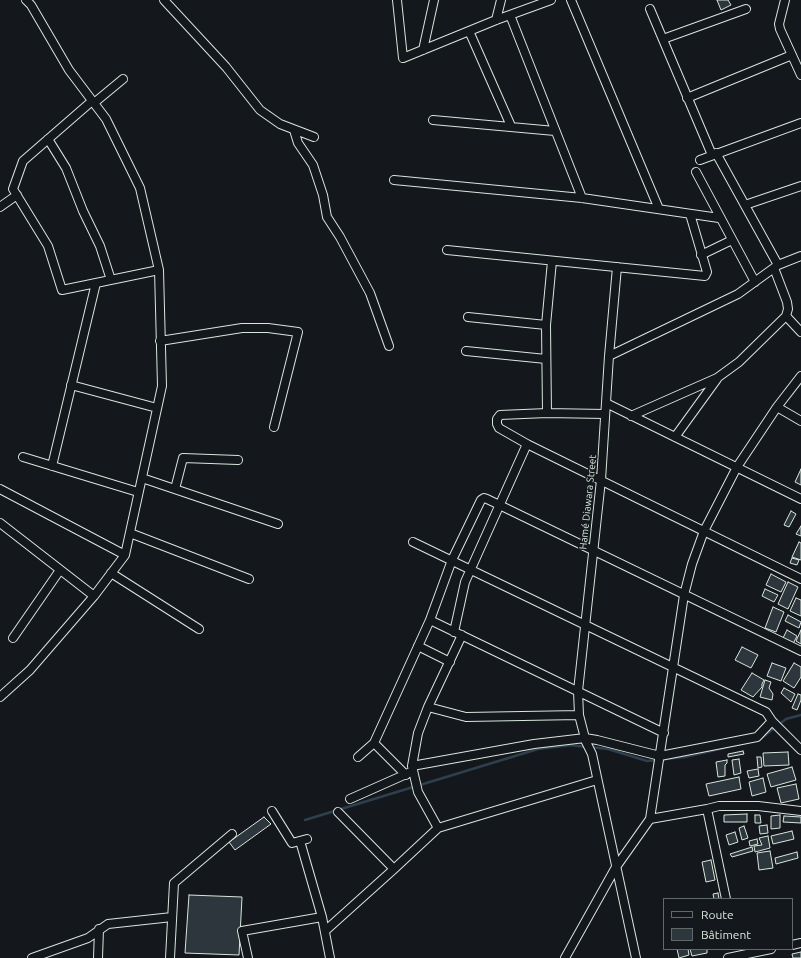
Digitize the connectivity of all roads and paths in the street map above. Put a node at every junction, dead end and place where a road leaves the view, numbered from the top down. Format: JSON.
{"nodes":[{"id":1,"x":26,"y":0,"type":"edge"},
{"id":2,"x":164,"y":0,"type":"edge"},
{"id":3,"x":397,"y":0,"type":"edge"},
{"id":4,"x":434,"y":0,"type":"edge"},
{"id":5,"x":501,"y":0,"type":"edge"},
{"id":6,"x":551,"y":0,"type":"edge"},
{"id":7,"x":571,"y":0,"type":"edge"},
{"id":8,"x":785,"y":0,"type":"edge"},
{"id":9,"x":650,"y":9,"type":"dead end"},
{"id":10,"x":746,"y":9,"type":"dead end"},
{"id":11,"x":510,"y":15,"type":"junction"},
{"id":12,"x":496,"y":20,"type":"junction"},
{"id":13,"x":469,"y":31,"type":"junction"},
{"id":14,"x":662,"y":39,"type":"junction"},
{"id":15,"x":423,"y":50,"type":"junction"},
{"id":16,"x":792,"y":55,"type":"junction"},
{"id":17,"x":801,"y":75,"type":"edge"},
{"id":18,"x":123,"y":79,"type":"dead end"},
{"id":19,"x":687,"y":98,"type":"junction"},
{"id":20,"x":93,"y":102,"type":"junction"},
{"id":21,"x":433,"y":120,"type":"dead end"},
{"id":22,"x":801,"y":123,"type":"edge"},
{"id":23,"x":511,"y":126,"type":"junction"},
{"id":24,"x":294,"y":130,"type":"junction"},
{"id":25,"x":555,"y":131,"type":"junction"},
{"id":26,"x":314,"y":137,"type":"dead end"},
{"id":27,"x":48,"y":139,"type":"junction"},
{"id":28,"x":714,"y":154,"type":"junction"},
{"id":29,"x":700,"y":160,"type":"dead end"},
{"id":30,"x":696,"y":172,"type":"dead end"},
{"id":31,"x":394,"y":180,"type":"dead end"},
{"id":32,"x":801,"y":186,"type":"edge"},
{"id":33,"x":17,"y":195,"type":"junction"},
{"id":34,"x":582,"y":198,"type":"junction"},
{"id":35,"x":745,"y":205,"type":"junction"},
{"id":36,"x":0,"y":207,"type":"edge"},
{"id":37,"x":659,"y":209,"type":"junction"},
{"id":38,"x":690,"y":214,"type":"junction"},
{"id":39,"x":719,"y":218,"type":"junction"},
{"id":40,"x":732,"y":240,"type":"junction"},
{"id":41,"x":447,"y":250,"type":"dead end"},
{"id":42,"x":702,"y":255,"type":"junction"},
{"id":43,"x":801,"y":256,"type":"edge"},
{"id":44,"x":552,"y":260,"type":"junction"},
{"id":45,"x":776,"y":266,"type":"junction"},
{"id":46,"x":616,"y":267,"type":"junction"},
{"id":47,"x":159,"y":270,"type":"junction"},
{"id":48,"x":111,"y":280,"type":"junction"},
{"id":49,"x":755,"y":282,"type":"junction"},
{"id":50,"x":96,"y":283,"type":"junction"},
{"id":51,"x":786,"y":316,"type":"junction"},
{"id":52,"x":468,"y":317,"type":"dead end"},
{"id":53,"x":546,"y":325,"type":"junction"},
{"id":54,"x":801,"y":332,"type":"edge"},
{"id":55,"x":160,"y":341,"type":"junction"},
{"id":56,"x":389,"y":346,"type":"dead end"},
{"id":57,"x":466,"y":351,"type":"dead end"},
{"id":58,"x":609,"y":356,"type":"junction"},
{"id":59,"x":546,"y":359,"type":"junction"},
{"id":60,"x":801,"y":376,"type":"edge"},
{"id":61,"x":717,"y":378,"type":"junction"},
{"id":62,"x":71,"y":385,"type":"junction"},
{"id":63,"x":606,"y":403,"type":"junction"},
{"id":64,"x":777,"y":407,"type":"junction"},
{"id":65,"x":157,"y":408,"type":"junction"},
{"id":66,"x":547,"y":413,"type":"junction"},
{"id":67,"x":605,"y":414,"type":"junction"},
{"id":68,"x":631,"y":416,"type":"junction"},
{"id":69,"x":801,"y":420,"type":"edge"},
{"id":70,"x":274,"y":427,"type":"dead end"},
{"id":71,"x":675,"y":437,"type":"junction"},
{"id":72,"x":527,"y":444,"type":"junction"},
{"id":73,"x":23,"y":457,"type":"dead end"},
{"id":74,"x":238,"y":460,"type":"dead end"},
{"id":75,"x":52,"y":466,"type":"junction"},
{"id":76,"x":737,"y":467,"type":"junction"},
{"id":77,"x":142,"y":478,"type":"junction"},
{"id":78,"x":601,"y":480,"type":"junction"},
{"id":79,"x":0,"y":489,"type":"edge"},
{"id":80,"x":175,"y":489,"type":"junction"},
{"id":81,"x":138,"y":492,"type":"junction"},
{"id":82,"x":801,"y":499,"type":"edge"},
{"id":83,"x":499,"y":505,"type":"junction"},
{"id":84,"x":0,"y":523,"type":"edge"},
{"id":85,"x":278,"y":524,"type":"dead end"},
{"id":86,"x":704,"y":531,"type":"junction"},
{"id":87,"x":130,"y":533,"type":"junction"},
{"id":88,"x":413,"y":542,"type":"dead end"},
{"id":89,"x":593,"y":551,"type":"junction"},
{"id":90,"x":125,"y":555,"type":"junction"},
{"id":91,"x":452,"y":560,"type":"junction"},
{"id":92,"x":470,"y":569,"type":"junction"},
{"id":93,"x":60,"y":570,"type":"junction"},
{"id":94,"x":111,"y":573,"type":"junction"},
{"id":95,"x":249,"y":579,"type":"dead end"},
{"id":96,"x":801,"y":579,"type":"edge"},
{"id":97,"x":684,"y":595,"type":"junction"},
{"id":98,"x":94,"y":596,"type":"junction"},
{"id":99,"x":430,"y":620,"type":"junction"},
{"id":100,"x":585,"y":625,"type":"junction"},
{"id":101,"x":199,"y":629,"type":"dead end"},
{"id":102,"x":458,"y":633,"type":"junction"},
{"id":103,"x":13,"y":638,"type":"dead end"},
{"id":104,"x":418,"y":646,"type":"junction"},
{"id":105,"x":801,"y":651,"type":"edge"},
{"id":106,"x":450,"y":662,"type":"junction"},
{"id":107,"x":672,"y":667,"type":"junction"},
{"id":108,"x":578,"y":691,"type":"junction"},
{"id":109,"x":2,"y":693,"type":"edge"},
{"id":110,"x":428,"y":707,"type":"junction"},
{"id":111,"x":579,"y":715,"type":"junction"},
{"id":112,"x":776,"y":724,"type":"junction"},
{"id":113,"x":664,"y":733,"type":"junction"},
{"id":114,"x":586,"y":740,"type":"junction"},
{"id":115,"x":374,"y":743,"type":"junction"},
{"id":116,"x":801,"y":750,"type":"edge"},
{"id":117,"x":358,"y":757,"type":"dead end"},
{"id":118,"x":660,"y":760,"type":"junction"},
{"id":119,"x":411,"y":770,"type":"junction"},
{"id":120,"x":597,"y":780,"type":"junction"},
{"id":121,"x":350,"y":799,"type":"dead end"},
{"id":122,"x":707,"y":810,"type":"junction"},
{"id":123,"x":272,"y":811,"type":"dead end"},
{"id":124,"x":801,"y":811,"type":"edge"},
{"id":125,"x":338,"y":812,"type":"dead end"},
{"id":126,"x":650,"y":819,"type":"junction"},
{"id":127,"x":438,"y":828,"type":"junction"},
{"id":128,"x":232,"y":834,"type":"dead end"},
{"id":129,"x":616,"y":867,"type":"junction"},
{"id":130,"x":394,"y":869,"type":"junction"},
{"id":131,"x":726,"y":898,"type":"edge"},
{"id":132,"x":172,"y":917,"type":"junction"},
{"id":133,"x":322,"y":917,"type":"junction"},
{"id":134,"x":99,"y":929,"type":"junction"},
{"id":135,"x":324,"y":931,"type":"junction"},
{"id":136,"x":764,"y":950,"type":"edge"},
{"id":137,"x":738,"y":954,"type":"edge"},
{"id":138,"x":32,"y":958,"type":"edge"},
{"id":139,"x":98,"y":958,"type":"edge"},
{"id":140,"x":170,"y":958,"type":"edge"},
{"id":141,"x":248,"y":958,"type":"edge"},
{"id":142,"x":330,"y":958,"type":"edge"},
{"id":143,"x":565,"y":958,"type":"edge"},
{"id":144,"x":636,"y":958,"type":"edge"},
{"id":145,"x":728,"y":958,"type":"edge"}],
"edges":[{"from":1,"to":20,"type":"street"},
{"from":2,"to":24,"type":"street"},
{"from":3,"to":15,"type":"street"},
{"from":4,"to":15,"type":"street"},
{"from":5,"to":12,"type":"street"},
{"from":6,"to":11,"type":"street"},
{"from":7,"to":37,"type":"street"},
{"from":8,"to":16,"type":"street"},
{"from":9,"to":14,"type":"street"},
{"from":10,"to":14,"type":"street"},
{"from":11,"to":12,"type":"street"},
{"from":11,"to":25,"type":"street"},
{"from":12,"to":13,"type":"street"},
{"from":13,"to":15,"type":"street"},
{"from":13,"to":23,"type":"street"},
{"from":14,"to":19,"type":"street"},
{"from":16,"to":17,"type":"street"},
{"from":16,"to":19,"type":"street"},
{"from":18,"to":20,"type":"street"},
{"from":19,"to":28,"type":"street"},
{"from":20,"to":27,"type":"street"},
{"from":20,"to":47,"type":"street"},
{"from":21,"to":23,"type":"street"},
{"from":22,"to":28,"type":"street"},
{"from":23,"to":25,"type":"street"},
{"from":24,"to":26,"type":"street"},
{"from":24,"to":56,"type":"street"},
{"from":25,"to":34,"type":"street"},
{"from":27,"to":33,"type":"street"},
{"from":27,"to":48,"type":"street"},
{"from":28,"to":29,"type":"street"},
{"from":28,"to":35,"type":"street"},
{"from":30,"to":39,"type":"street"},
{"from":31,"to":34,"type":"street"},
{"from":32,"to":35,"type":"street"},
{"from":33,"to":36,"type":"street"},
{"from":33,"to":50,"type":"street"},
{"from":34,"to":37,"type":"street"},
{"from":35,"to":45,"type":"street"},
{"from":37,"to":38,"type":"street"},
{"from":38,"to":39,"type":"street"},
{"from":38,"to":42,"type":"street"},
{"from":39,"to":40,"type":"street"},
{"from":40,"to":42,"type":"street"},
{"from":40,"to":49,"type":"street"},
{"from":41,"to":44,"type":"street"},
{"from":42,"to":46,"type":"street"},
{"from":43,"to":45,"type":"street"},
{"from":44,"to":46,"type":"street"},
{"from":44,"to":53,"type":"street"},
{"from":45,"to":49,"type":"street"},
{"from":45,"to":51,"type":"street"},
{"from":46,"to":58,"type":"street","name":"Hamé Diawara Street"},
{"from":47,"to":48,"type":"street"},
{"from":47,"to":55,"type":"street"},
{"from":48,"to":50,"type":"street"},
{"from":49,"to":58,"type":"street"},
{"from":50,"to":62,"type":"street"},
{"from":51,"to":54,"type":"street"},
{"from":51,"to":61,"type":"street"},
{"from":52,"to":53,"type":"street"},
{"from":53,"to":59,"type":"street"},
{"from":55,"to":65,"type":"street"},
{"from":55,"to":70,"type":"street"},
{"from":57,"to":59,"type":"street"},
{"from":58,"to":63,"type":"street","name":"Hamé Diawara Street"},
{"from":59,"to":66,"type":"street"},
{"from":60,"to":64,"type":"street"},
{"from":61,"to":68,"type":"street"},
{"from":61,"to":71,"type":"street"},
{"from":62,"to":65,"type":"street"},
{"from":62,"to":75,"type":"street"},
{"from":63,"to":67,"type":"street","name":"Hamé Diawara Street"},
{"from":63,"to":68,"type":"street"},
{"from":64,"to":69,"type":"street"},
{"from":64,"to":76,"type":"street"},
{"from":65,"to":77,"type":"street"},
{"from":66,"to":67,"type":"street"},
{"from":66,"to":72,"type":"street"},
{"from":67,"to":78,"type":"street","name":"Hamé Diawara Street"},
{"from":68,"to":71,"type":"street"},
{"from":71,"to":76,"type":"street"},
{"from":72,"to":78,"type":"street"},
{"from":72,"to":83,"type":"street"},
{"from":73,"to":75,"type":"street"},
{"from":74,"to":80,"type":"street"},
{"from":75,"to":81,"type":"street"},
{"from":76,"to":82,"type":"street"},
{"from":76,"to":86,"type":"street"},
{"from":77,"to":80,"type":"street"},
{"from":77,"to":81,"type":"street"},
{"from":78,"to":86,"type":"street"},
{"from":78,"to":89,"type":"street","name":"Hamé Diawara Street"},
{"from":79,"to":90,"type":"street"},
{"from":80,"to":85,"type":"street"},
{"from":81,"to":87,"type":"street"},
{"from":83,"to":89,"type":"street"},
{"from":83,"to":91,"type":"street"},
{"from":83,"to":92,"type":"street"},
{"from":84,"to":93,"type":"street"},
{"from":86,"to":96,"type":"street"},
{"from":86,"to":97,"type":"street"},
{"from":87,"to":90,"type":"street"},
{"from":87,"to":95,"type":"street"},
{"from":88,"to":91,"type":"street"},
{"from":89,"to":97,"type":"street"},
{"from":89,"to":100,"type":"street","name":"Hamé Diawara Street"},
{"from":90,"to":94,"type":"street"},
{"from":91,"to":92,"type":"street"},
{"from":91,"to":99,"type":"street"},
{"from":92,"to":100,"type":"street"},
{"from":92,"to":102,"type":"street"},
{"from":93,"to":98,"type":"street"},
{"from":93,"to":103,"type":"street"},
{"from":94,"to":98,"type":"street"},
{"from":94,"to":101,"type":"street"},
{"from":97,"to":105,"type":"street"},
{"from":97,"to":107,"type":"street"},
{"from":98,"to":109,"type":"street"},
{"from":99,"to":102,"type":"street"},
{"from":99,"to":104,"type":"street"},
{"from":100,"to":107,"type":"street"},
{"from":100,"to":108,"type":"street","name":"Hamé Diawara Street"},
{"from":102,"to":106,"type":"street"},
{"from":102,"to":108,"type":"street"},
{"from":104,"to":106,"type":"street"},
{"from":104,"to":115,"type":"street"},
{"from":106,"to":110,"type":"street"},
{"from":107,"to":112,"type":"street"},
{"from":107,"to":113,"type":"street"},
{"from":108,"to":111,"type":"street","name":"Hamé Diawara Street"},
{"from":108,"to":113,"type":"street"},
{"from":110,"to":111,"type":"street"},
{"from":110,"to":119,"type":"street"},
{"from":111,"to":114,"type":"street","name":"Hamé Diawara Street"},
{"from":112,"to":116,"type":"street"},
{"from":112,"to":118,"type":"street"},
{"from":113,"to":118,"type":"street"},
{"from":114,"to":118,"type":"street"},
{"from":114,"to":119,"type":"street"},
{"from":114,"to":120,"type":"street","name":"Hamé Diawara Street"},
{"from":115,"to":117,"type":"street"},
{"from":115,"to":119,"type":"street"},
{"from":118,"to":126,"type":"street"},
{"from":119,"to":121,"type":"street"},
{"from":119,"to":127,"type":"street"},
{"from":120,"to":127,"type":"street"},
{"from":120,"to":129,"type":"street","name":"Hamé Diawara Street"},
{"from":122,"to":124,"type":"street"},
{"from":122,"to":126,"type":"street"},
{"from":122,"to":131,"type":"street"},
{"from":123,"to":133,"type":"street"},
{"from":125,"to":130,"type":"street"},
{"from":126,"to":129,"type":"street"},
{"from":127,"to":130,"type":"street"},
{"from":128,"to":132,"type":"street"},
{"from":129,"to":143,"type":"street"},
{"from":129,"to":144,"type":"street","name":"Hamé Diawara Street"},
{"from":130,"to":135,"type":"street"},
{"from":132,"to":134,"type":"street"},
{"from":132,"to":140,"type":"street"},
{"from":133,"to":135,"type":"street"},
{"from":133,"to":141,"type":"street"},
{"from":134,"to":138,"type":"street"},
{"from":134,"to":139,"type":"street"},
{"from":135,"to":142,"type":"street"},
{"from":136,"to":137,"type":"street"},
{"from":137,"to":145,"type":"street"}]}
